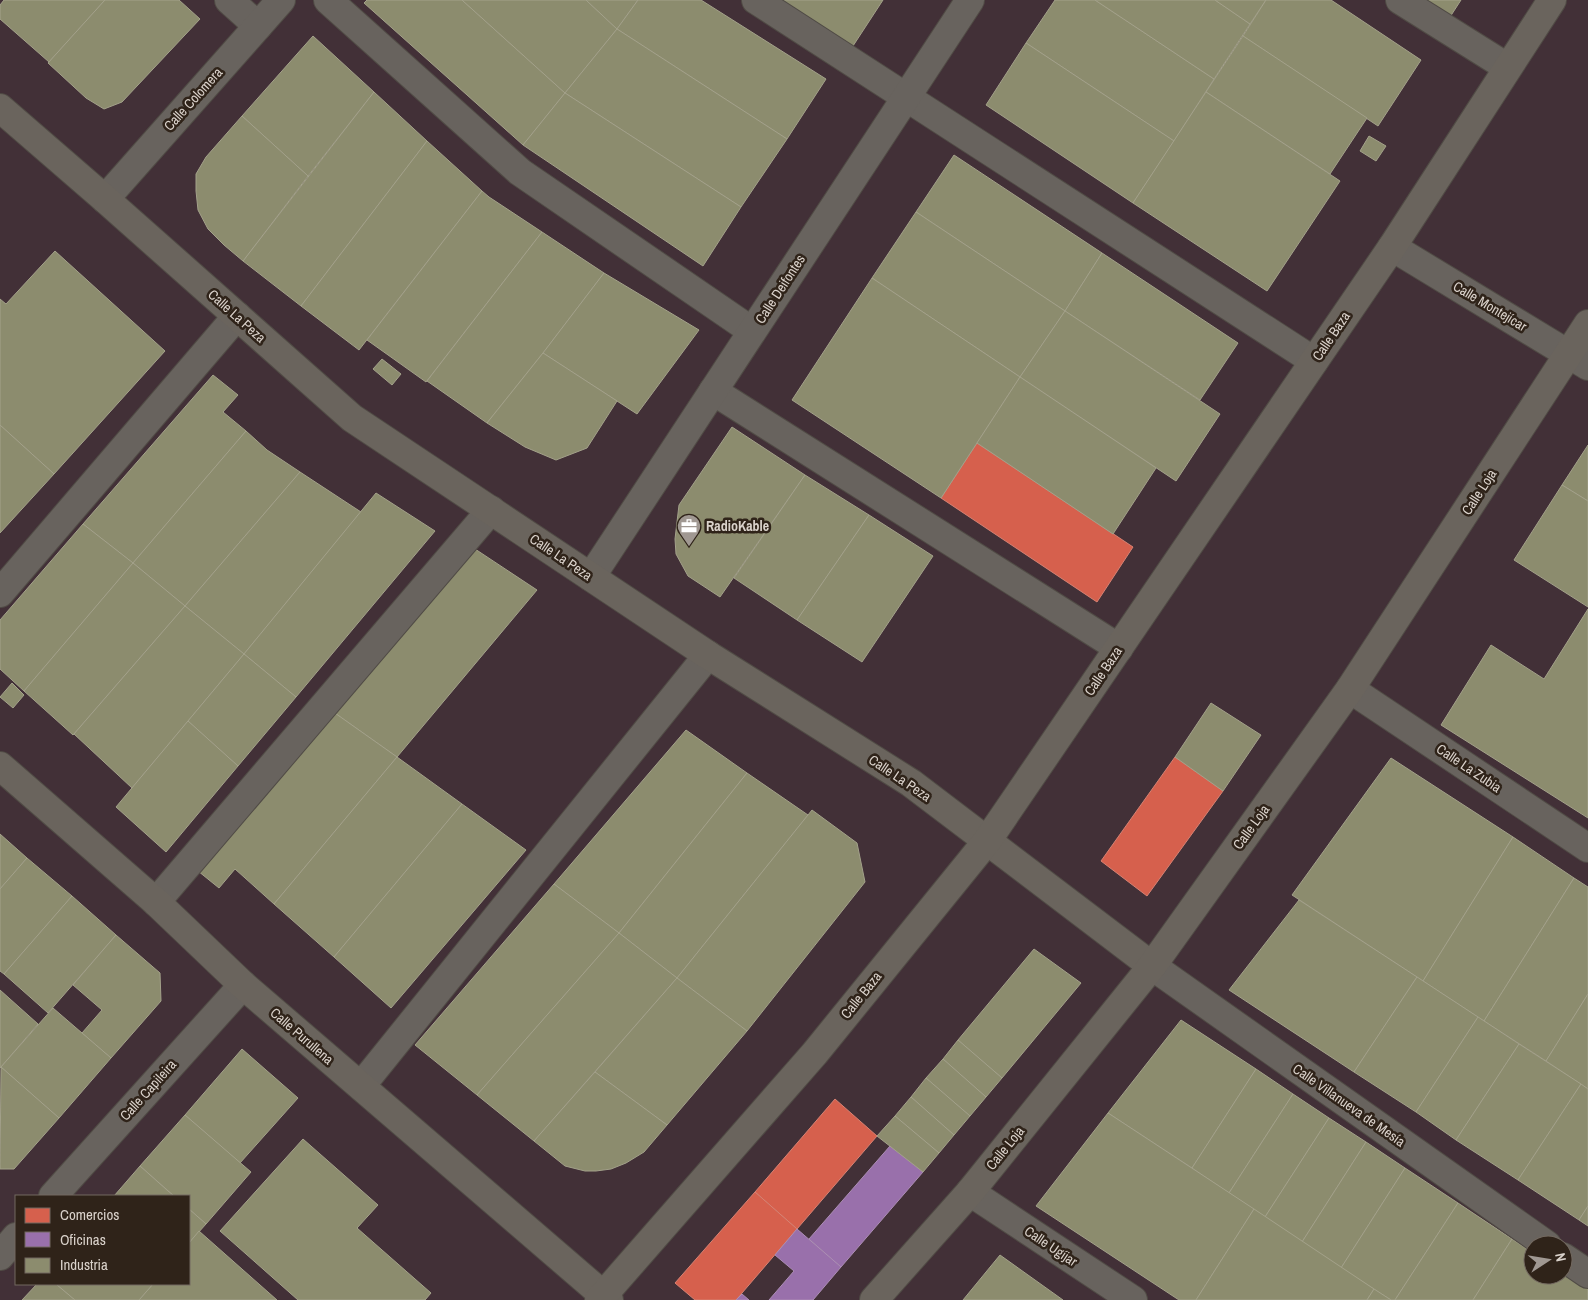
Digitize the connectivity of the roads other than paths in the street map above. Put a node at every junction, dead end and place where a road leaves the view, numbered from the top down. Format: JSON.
{"nodes":[{"id":1,"x":229,"y":0,"type":"edge"},
{"id":2,"x":281,"y":0,"type":"edge"},
{"id":3,"x":328,"y":0,"type":"edge"},
{"id":4,"x":756,"y":0,"type":"edge"},
{"id":5,"x":970,"y":0,"type":"edge"},
{"id":6,"x":1400,"y":0,"type":"edge"},
{"id":7,"x":1552,"y":0,"type":"edge"},
{"id":8,"x":258,"y":26,"type":"junction"},
{"id":9,"x":1507,"y":67,"type":"junction"},
{"id":10,"x":906,"y":96,"type":"junction"},
{"id":11,"x":0,"y":108,"type":"edge"},
{"id":12,"x":105,"y":198,"type":"junction"},
{"id":13,"x":1392,"y":247,"type":"junction"},
{"id":14,"x":237,"y":316,"type":"junction"},
{"id":15,"x":1588,"y":324,"type":"edge"},
{"id":16,"x":752,"y":331,"type":"junction"},
{"id":17,"x":1578,"y":360,"type":"edge"},
{"id":18,"x":1314,"y":361,"type":"junction"},
{"id":19,"x":713,"y":391,"type":"junction"},
{"id":20,"x":491,"y":510,"type":"junction"},
{"id":21,"x":591,"y":577,"type":"junction"},
{"id":22,"x":0,"y":593,"type":"edge"},
{"id":23,"x":1118,"y":648,"type":"junction"},
{"id":24,"x":708,"y":655,"type":"junction"},
{"id":25,"x":1350,"y":689,"type":"junction"},
{"id":26,"x":0,"y":766,"type":"edge"},
{"id":27,"x":987,"y":841,"type":"junction"},
{"id":28,"x":1588,"y":848,"type":"edge"},
{"id":29,"x":156,"y":902,"type":"junction"},
{"id":30,"x":1152,"y":966,"type":"junction"},
{"id":31,"x":243,"y":985,"type":"junction"},
{"id":32,"x":360,"y":1086,"type":"junction"},
{"id":33,"x":970,"y":1192,"type":"junction"},
{"id":34,"x":54,"y":1195,"type":"edge"},
{"id":35,"x":1533,"y":1235,"type":"edge"},
{"id":36,"x":1573,"y":1263,"type":"edge"},
{"id":37,"x":1588,"y":1274,"type":"edge"},
{"id":38,"x":604,"y":1298,"type":"edge"},
{"id":39,"x":874,"y":1300,"type":"edge"},
{"id":40,"x":1133,"y":1300,"type":"edge"}],
"edges":[{"from":1,"to":8,"type":"street"},
{"from":2,"to":8,"type":"street","name":"Calle Colomera"},
{"from":3,"to":16,"type":"street"},
{"from":4,"to":10,"type":"street"},
{"from":5,"to":10,"type":"street","name":"Calle Deifontes"},
{"from":6,"to":9,"type":"street"},
{"from":7,"to":9,"type":"street","name":"Calle Baza"},
{"from":8,"to":12,"type":"street","name":"Calle Colomera"},
{"from":9,"to":13,"type":"street","name":"Calle Baza"},
{"from":10,"to":16,"type":"street","name":"Calle Deifontes"},
{"from":10,"to":18,"type":"street"},
{"from":11,"to":12,"type":"street","name":"Calle La Peza"},
{"from":12,"to":14,"type":"street","name":"Calle La Peza"},
{"from":13,"to":17,"type":"street","name":"Calle Montejícar"},
{"from":13,"to":18,"type":"street","name":"Calle Baza"},
{"from":14,"to":20,"type":"street","name":"Calle La Peza"},
{"from":14,"to":22,"type":"street"},
{"from":15,"to":17,"type":"street","name":"Calle Loja"},
{"from":16,"to":19,"type":"street","name":"Calle Deifontes"},
{"from":17,"to":25,"type":"street","name":"Calle Loja"},
{"from":18,"to":23,"type":"street","name":"Calle Baza"},
{"from":19,"to":21,"type":"street","name":"Calle Deifontes"},
{"from":19,"to":23,"type":"street"},
{"from":20,"to":21,"type":"street","name":"Calle La Peza"},
{"from":20,"to":29,"type":"street"},
{"from":21,"to":24,"type":"street","name":"Calle La Peza"},
{"from":23,"to":27,"type":"street","name":"Calle Baza"},
{"from":24,"to":27,"type":"street","name":"Calle La Peza"},
{"from":24,"to":32,"type":"street"},
{"from":25,"to":28,"type":"street","name":"Calle La Zubia"},
{"from":25,"to":30,"type":"street","name":"Calle Loja"},
{"from":26,"to":29,"type":"street","name":"Calle Purullena"},
{"from":27,"to":30,"type":"street","name":"Calle La Peza"},
{"from":27,"to":38,"type":"street","name":"Calle Baza"},
{"from":29,"to":31,"type":"street","name":"Calle Purullena"},
{"from":30,"to":33,"type":"street","name":"Calle Loja"},
{"from":30,"to":35,"type":"street","name":"Calle Villanueva de Mesía"},
{"from":31,"to":32,"type":"street","name":"Calle Purullena"},
{"from":31,"to":34,"type":"street","name":"Calle Capileira"},
{"from":32,"to":38,"type":"street","name":"Calle Purullena"},
{"from":33,"to":39,"type":"street","name":"Calle Loja"},
{"from":33,"to":40,"type":"street","name":"Calle Ugíjar"},
{"from":36,"to":37,"type":"street"}]}
